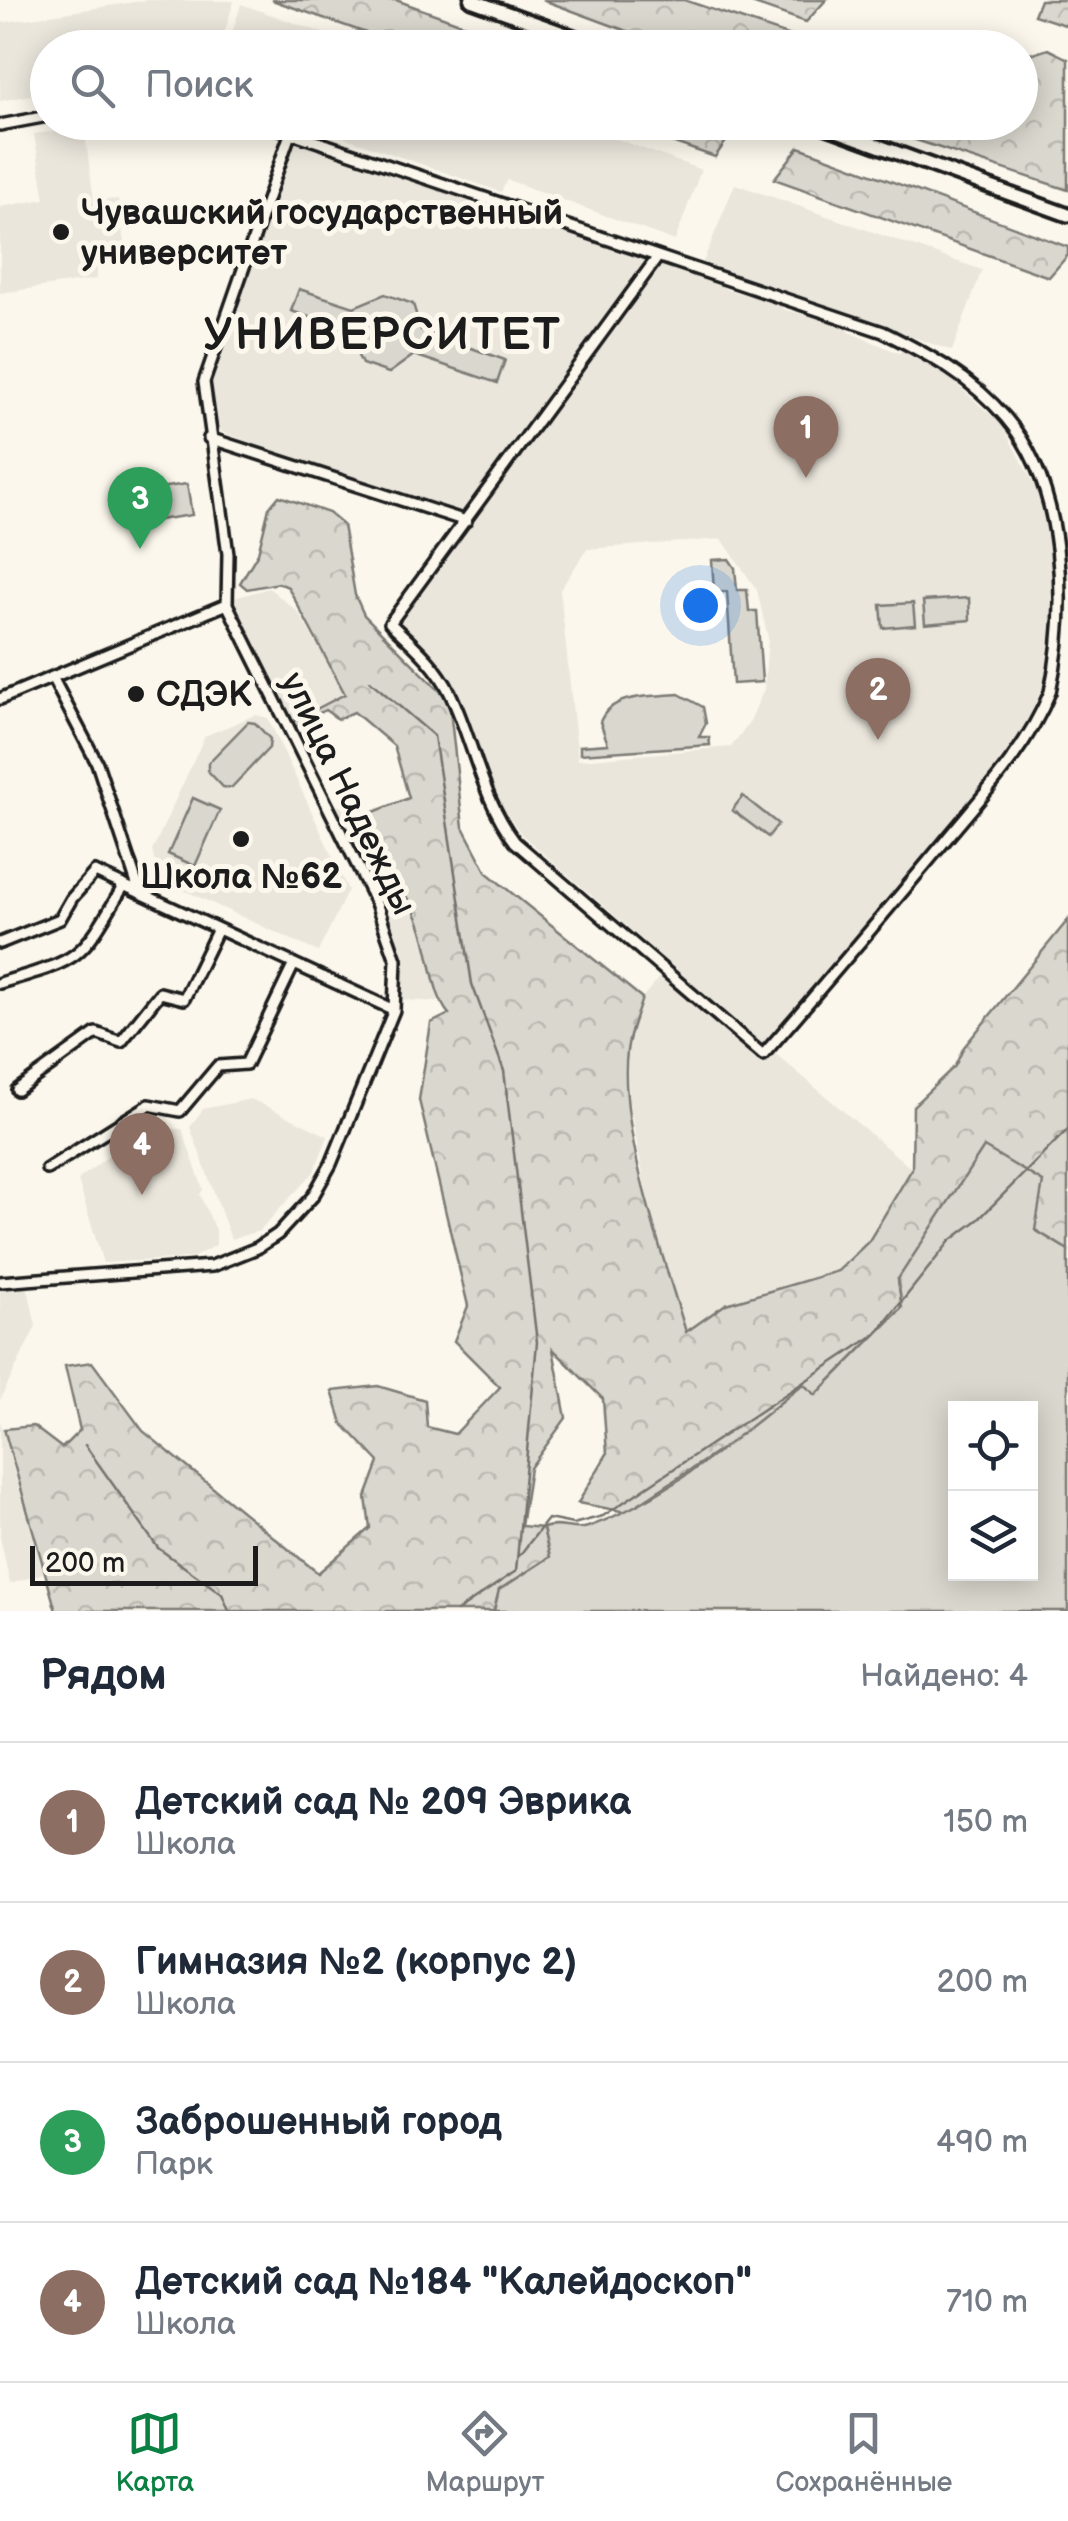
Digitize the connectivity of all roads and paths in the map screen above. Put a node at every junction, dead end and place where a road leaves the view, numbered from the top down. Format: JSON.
{"nodes":[{"id":1,"x":472,"y":0,"type":"edge"},
{"id":2,"x":555,"y":30,"type":"edge"},
{"id":3,"x":30,"y":119,"type":"edge"},
{"id":4,"x":0,"y":124,"type":"edge"},
{"id":5,"x":288,"y":140,"type":"edge"},
{"id":6,"x":308,"y":140,"type":"edge"},
{"id":7,"x":862,"y":140,"type":"edge"},
{"id":8,"x":1068,"y":215,"type":"edge"},
{"id":9,"x":657,"y":258,"type":"junction"},
{"id":10,"x":209,"y":438,"type":"junction"},
{"id":11,"x":466,"y":521,"type":"junction"},
{"id":12,"x":226,"y":604,"type":"junction"},
{"id":13,"x":52,"y":677,"type":"junction"},
{"id":14,"x":0,"y":698,"type":"edge"},
{"id":15,"x":124,"y":885,"type":"junction"},
{"id":16,"x":140,"y":893,"type":"junction"},
{"id":17,"x":218,"y":928,"type":"junction"},
{"id":18,"x":0,"y":944,"type":"edge"},
{"id":19,"x":294,"y":964,"type":"junction"},
{"id":20,"x":0,"y":983,"type":"edge"},
{"id":21,"x":394,"y":1010,"type":"junction"},
{"id":22,"x":17,"y":1090,"type":"dead end"},
{"id":23,"x":47,"y":1169,"type":"dead end"},
{"id":24,"x":0,"y":1282,"type":"edge"}],
"edges":[{"from":1,"to":2,"type":"main road"},
{"from":3,"to":4,"type":"street"},
{"from":5,"to":10,"type":"street"},
{"from":6,"to":9,"type":"street"},
{"from":7,"to":8,"type":"main road"},
{"from":9,"to":11,"type":"street"},
{"from":9,"to":11,"type":"street"},
{"from":10,"to":11,"type":"street"},
{"from":10,"to":12,"type":"street"},
{"from":12,"to":13,"type":"street"},
{"from":12,"to":21,"type":"street","name":"улица Надежды"},
{"from":13,"to":14,"type":"street"},
{"from":13,"to":16,"type":"street"},
{"from":15,"to":16,"type":"street"},
{"from":15,"to":18,"type":"street"},
{"from":15,"to":20,"type":"street"},
{"from":16,"to":17,"type":"street"},
{"from":17,"to":19,"type":"street"},
{"from":17,"to":22,"type":"street"},
{"from":19,"to":21,"type":"street"},
{"from":19,"to":23,"type":"street"},
{"from":21,"to":24,"type":"street","name":"улица Надежды"}]}
